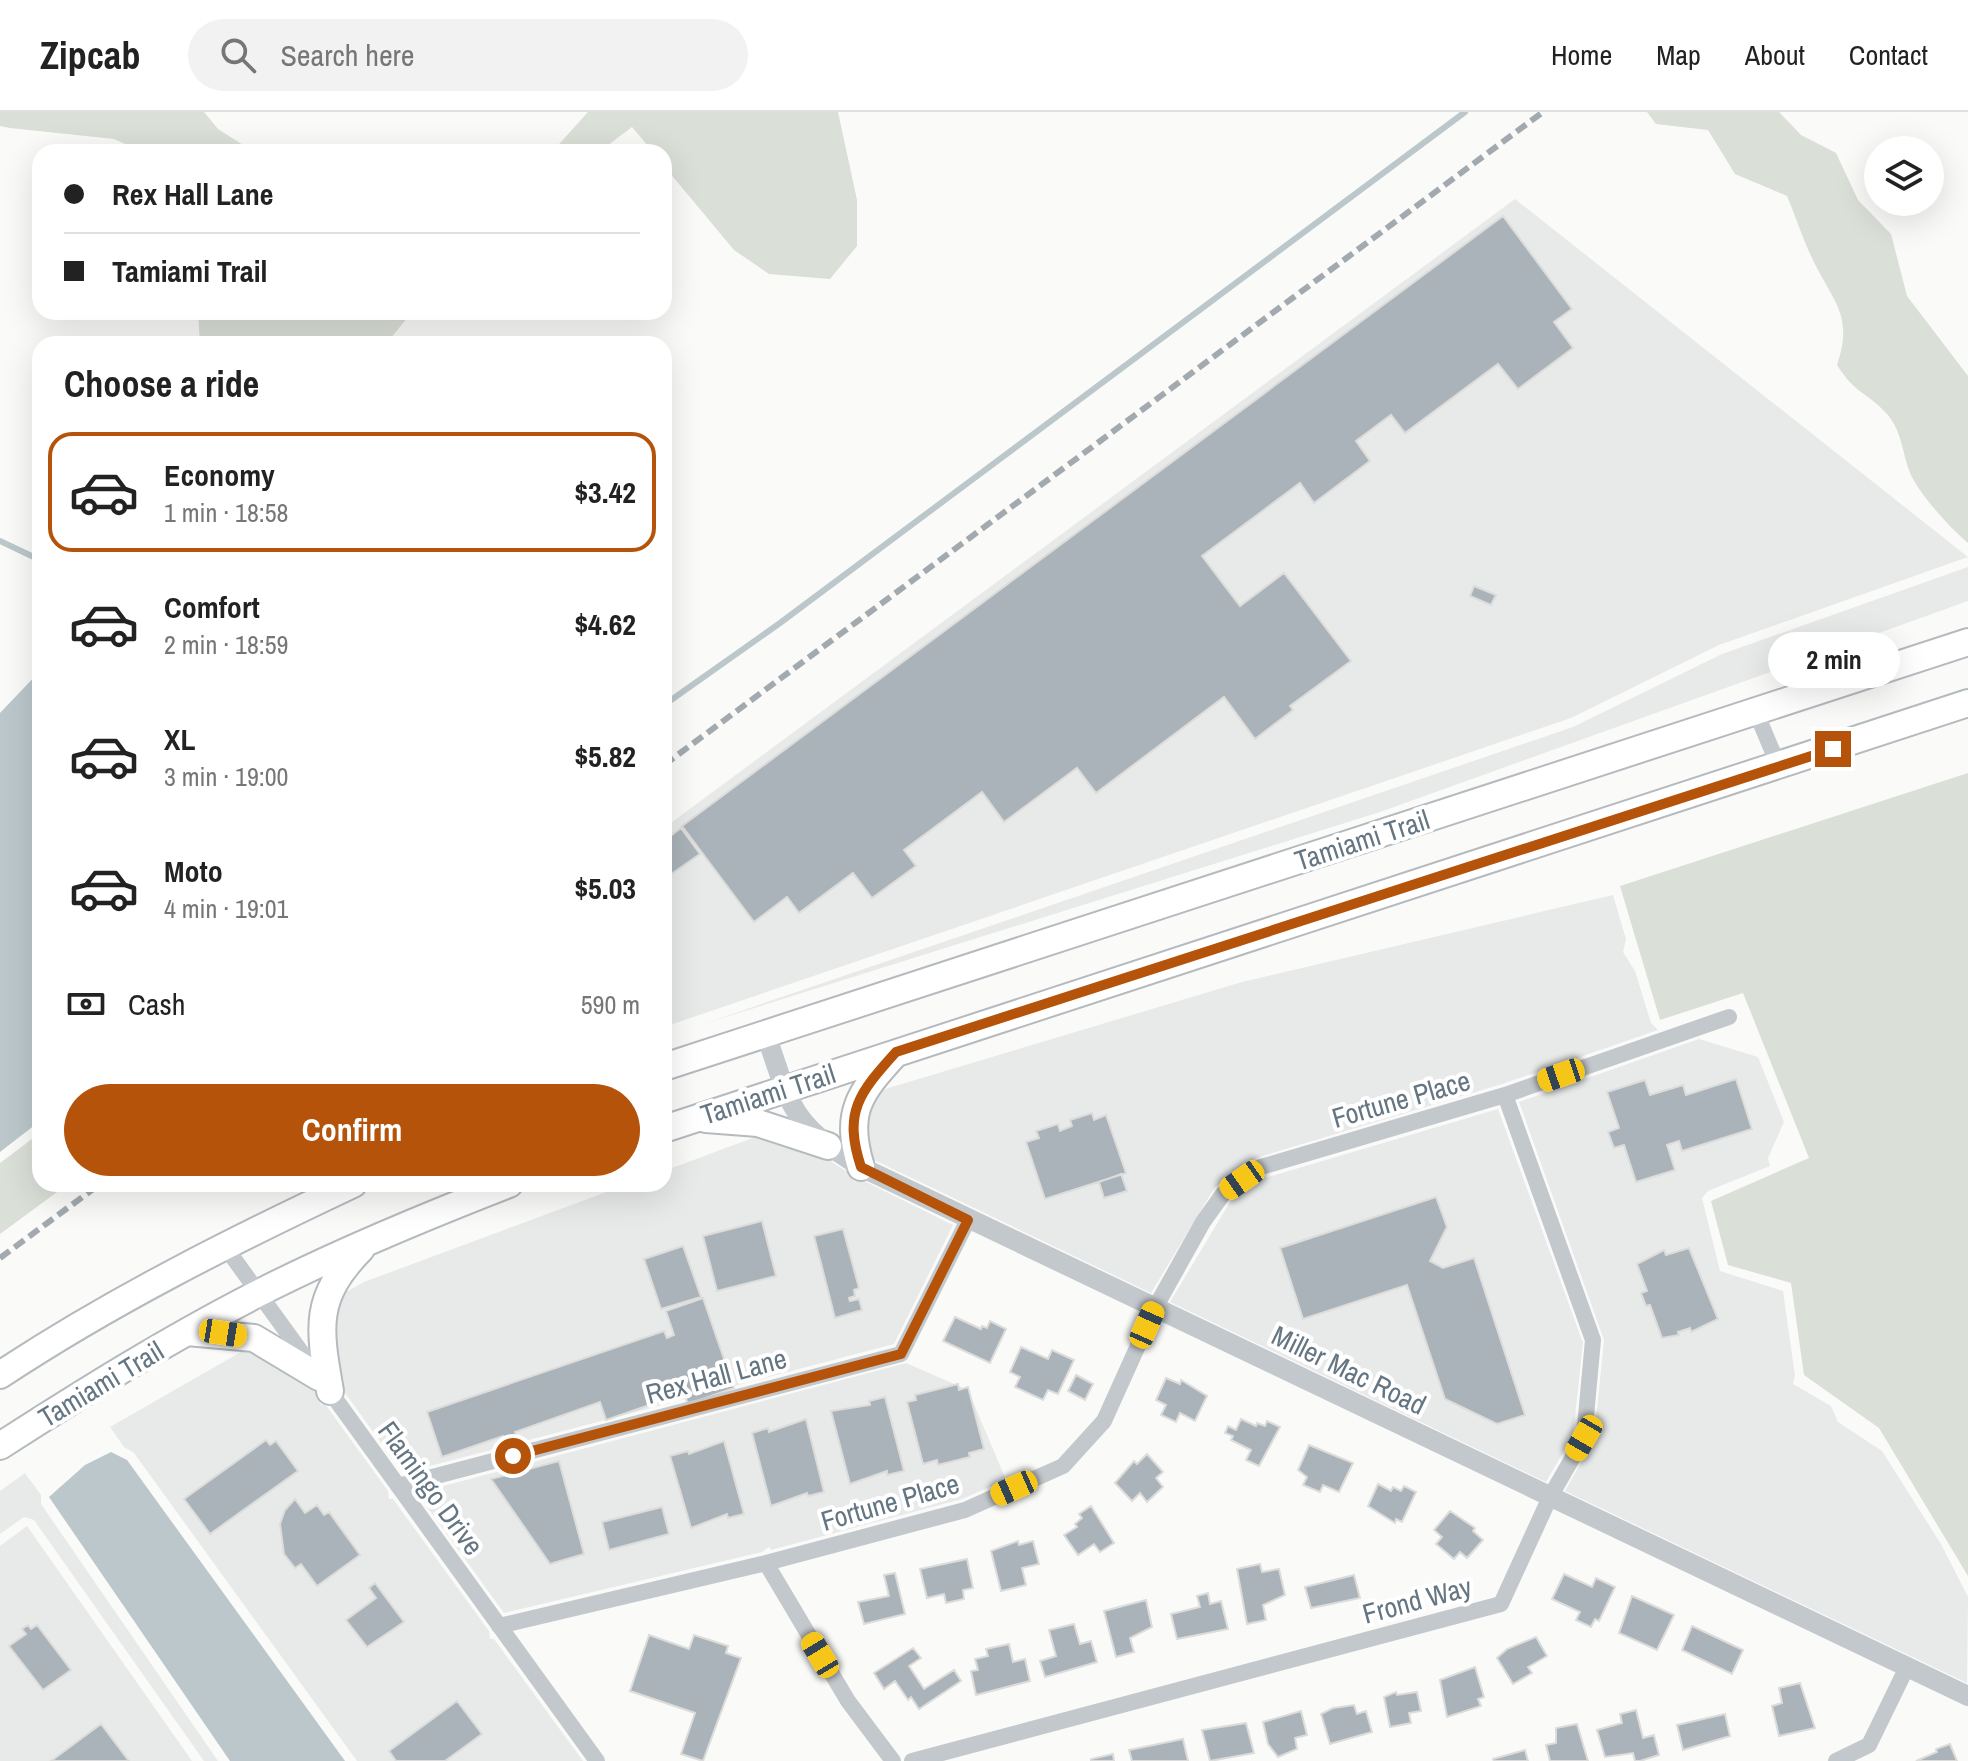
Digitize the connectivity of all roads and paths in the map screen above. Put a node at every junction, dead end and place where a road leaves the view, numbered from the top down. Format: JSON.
{"nodes":[{"id":1,"x":1968,"y":642,"type":"edge"},
{"id":2,"x":1968,"y":703,"type":"edge"},
{"id":3,"x":1756,"y":712,"type":"junction"},
{"id":4,"x":1779,"y":767,"type":"junction"},
{"id":5,"x":1729,"y":1017,"type":"dead end"},
{"id":6,"x":766,"y":1034,"type":"junction"},
{"id":7,"x":896,"y":1052,"type":"junction"},
{"id":8,"x":672,"y":1064,"type":"edge"},
{"id":9,"x":784,"y":1089,"type":"junction"},
{"id":10,"x":1505,"y":1095,"type":"junction"},
{"id":11,"x":694,"y":1119,"type":"junction"},
{"id":12,"x":672,"y":1126,"type":"edge"},
{"id":13,"x":828,"y":1146,"type":"junction"},
{"id":14,"x":861,"y":1167,"type":"junction"},
{"id":15,"x":336,"y":1192,"type":"edge"},
{"id":16,"x":490,"y":1192,"type":"edge"},
{"id":17,"x":968,"y":1220,"type":"junction"},
{"id":18,"x":368,"y":1242,"type":"junction"},
{"id":19,"x":224,"y":1245,"type":"junction"},
{"id":20,"x":259,"y":1293,"type":"junction"},
{"id":21,"x":1155,"y":1308,"type":"junction"},
{"id":22,"x":187,"y":1332,"type":"junction"},
{"id":23,"x":0,"y":1375,"type":"edge"},
{"id":24,"x":325,"y":1384,"type":"junction"},
{"id":25,"x":0,"y":1446,"type":"edge"},
{"id":26,"x":398,"y":1486,"type":"junction"},
{"id":27,"x":1550,"y":1497,"type":"junction"},
{"id":28,"x":766,"y":1563,"type":"junction"},
{"id":29,"x":499,"y":1626,"type":"junction"},
{"id":30,"x":1907,"y":1667,"type":"junction"},
{"id":31,"x":1968,"y":1696,"type":"edge"},
{"id":32,"x":597,"y":1761,"type":"edge"},
{"id":33,"x":893,"y":1761,"type":"edge"},
{"id":34,"x":912,"y":1761,"type":"edge"},
{"id":35,"x":1836,"y":1761,"type":"edge"}],
"edges":[{"from":1,"to":3,"type":"main road","name":"Tamiami Trail"},
{"from":2,"to":4,"type":"main road","name":"Tamiami Trail"},
{"from":3,"to":4,"type":"street"},
{"from":3,"to":6,"type":"main road","name":"Tamiami Trail"},
{"from":4,"to":7,"type":"main road","name":"Tamiami Trail"},
{"from":5,"to":10,"type":"street","name":"Fortune Place"},
{"from":6,"to":8,"type":"main road","name":"Tamiami Trail"},
{"from":6,"to":9,"type":"street","name":"Miller Mac Road"},
{"from":7,"to":9,"type":"main road","name":"Tamiami Trail"},
{"from":7,"to":14,"type":"main road"},
{"from":9,"to":11,"type":"main road","name":"Tamiami Trail"},
{"from":9,"to":13,"type":"street","name":"Miller Mac Road"},
{"from":10,"to":21,"type":"street","name":"Fortune Place"},
{"from":10,"to":27,"type":"street","name":"Frond Way"},
{"from":11,"to":12,"type":"main road","name":"Tamiami Trail"},
{"from":11,"to":13,"type":"main road"},
{"from":13,"to":14,"type":"street","name":"Miller Mac Road"},
{"from":14,"to":17,"type":"street","name":"Miller Mac Road"},
{"from":15,"to":19,"type":"main road"},
{"from":16,"to":18,"type":"main road","name":"Tamiami Trail"},
{"from":17,"to":21,"type":"street","name":"Miller Mac Road"},
{"from":17,"to":26,"type":"street","name":"Rex Hall Lane"},
{"from":18,"to":20,"type":"main road","name":"Tamiami Trail"},
{"from":18,"to":24,"type":"main road"},
{"from":19,"to":20,"type":"street","name":"Flamingo Drive"},
{"from":19,"to":23,"type":"main road"},
{"from":20,"to":22,"type":"main road","name":"Tamiami Trail"},
{"from":20,"to":24,"type":"street","name":"Flamingo Drive"},
{"from":21,"to":27,"type":"street","name":"Miller Mac Road"},
{"from":21,"to":28,"type":"street","name":"Fortune Place"},
{"from":22,"to":24,"type":"main road"},
{"from":22,"to":25,"type":"main road","name":"Tamiami Trail"},
{"from":24,"to":26,"type":"street","name":"Flamingo Drive"},
{"from":26,"to":29,"type":"street","name":"Flamingo Drive"},
{"from":27,"to":30,"type":"street","name":"Miller Mac Road"},
{"from":27,"to":34,"type":"street","name":"Frond Way"},
{"from":28,"to":29,"type":"street","name":"Fortune Place"},
{"from":28,"to":33,"type":"street"},
{"from":29,"to":32,"type":"street","name":"Flamingo Drive"},
{"from":30,"to":31,"type":"street","name":"Miller Mac Road"},
{"from":30,"to":35,"type":"street"}]}
